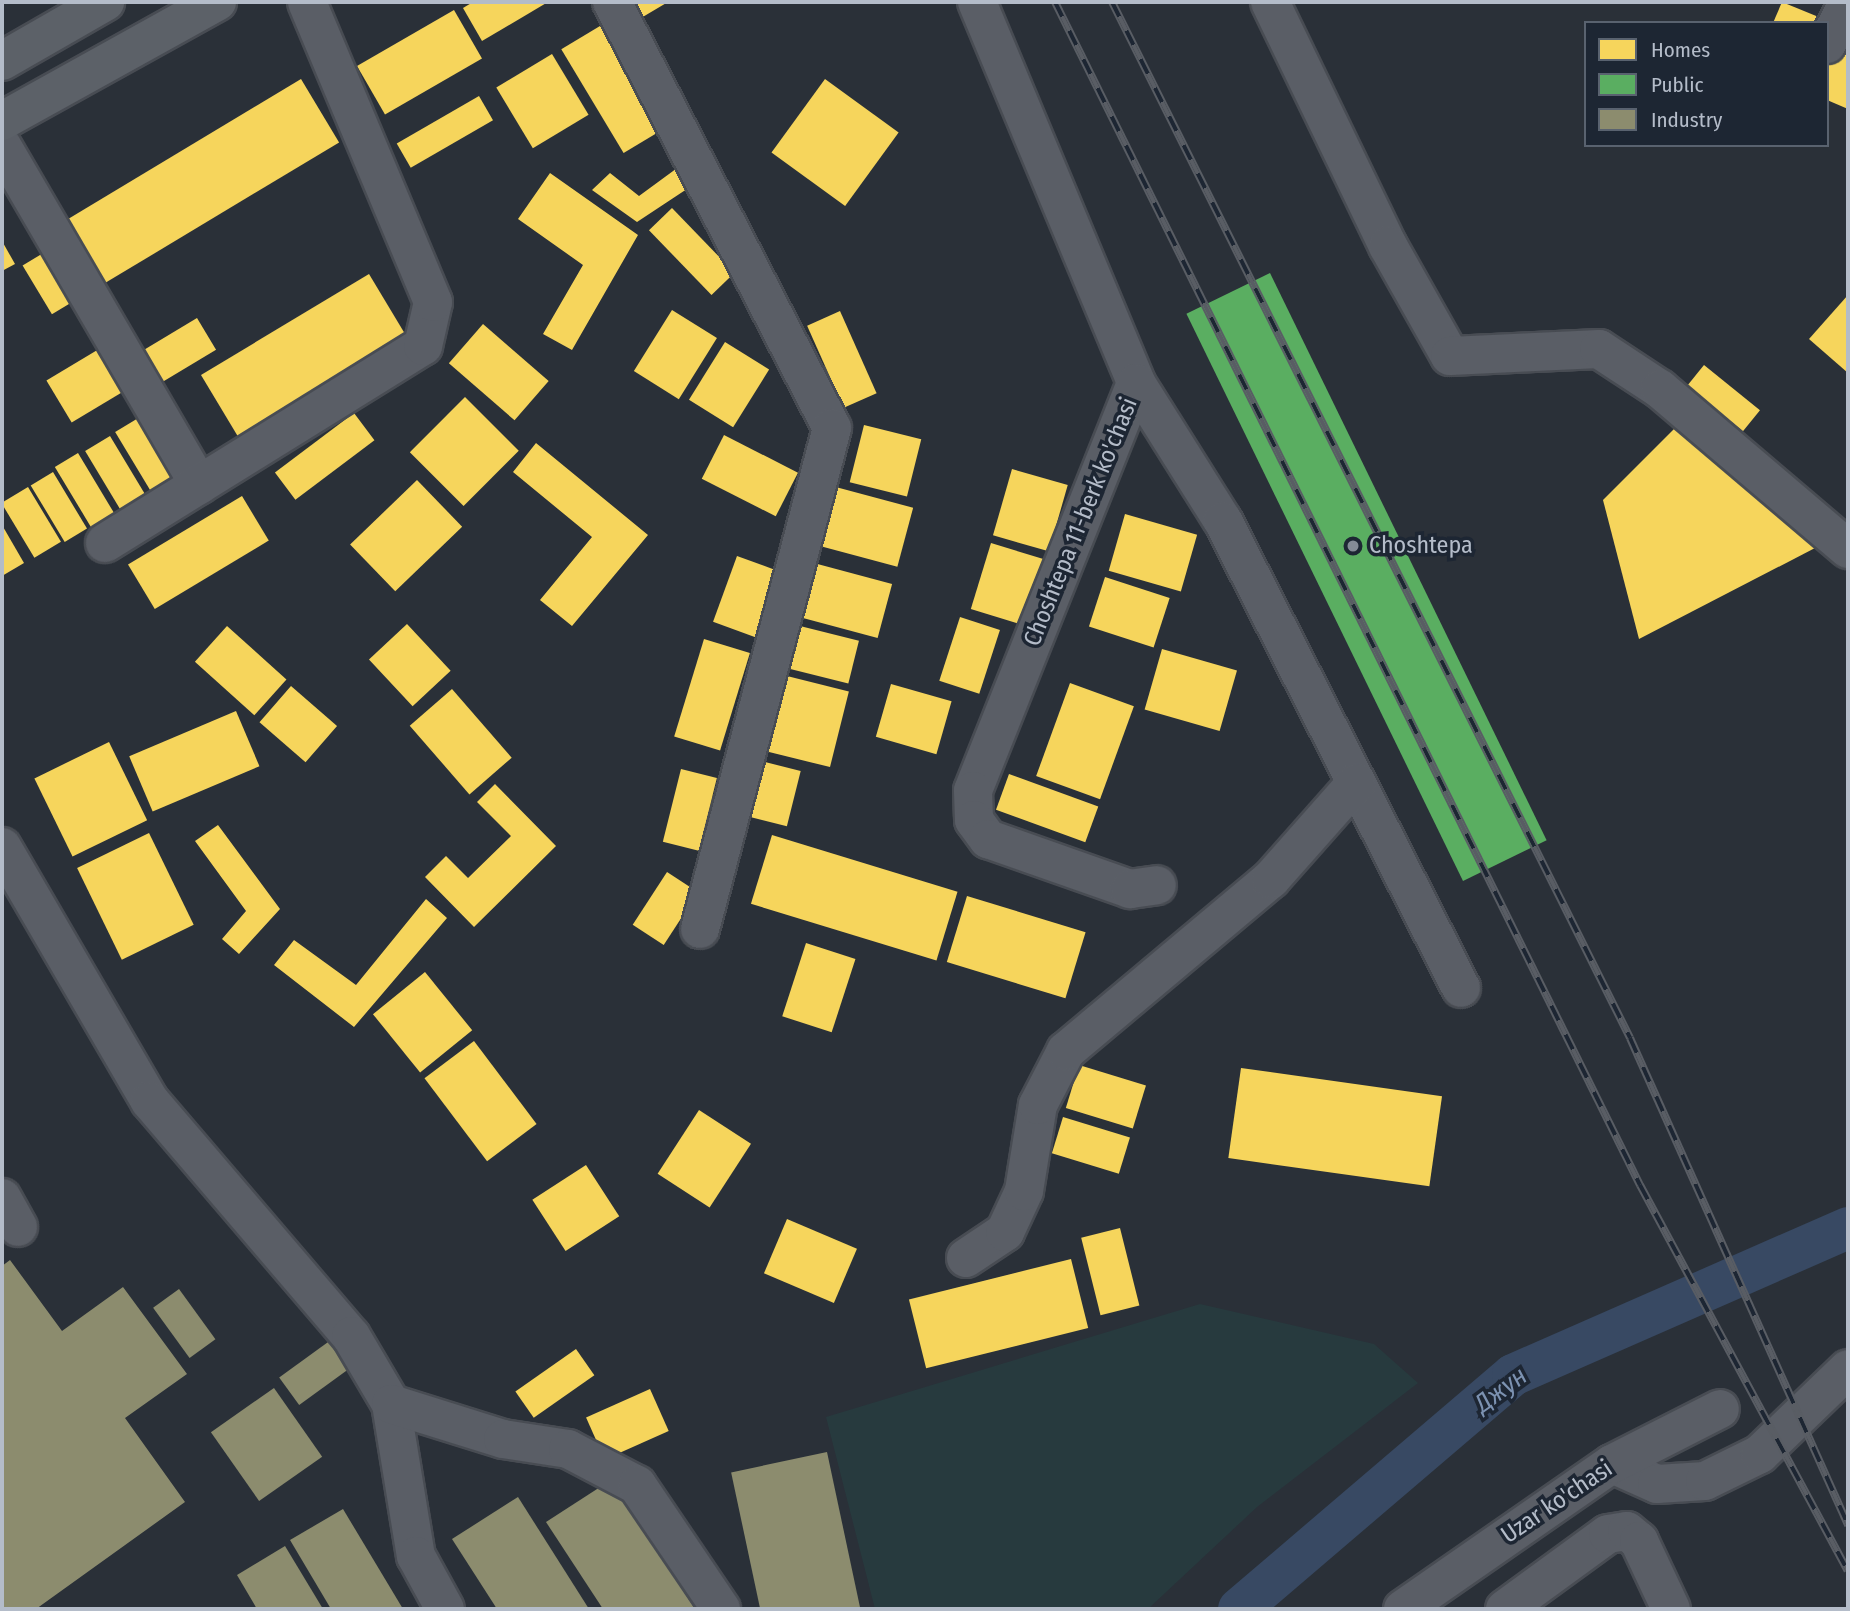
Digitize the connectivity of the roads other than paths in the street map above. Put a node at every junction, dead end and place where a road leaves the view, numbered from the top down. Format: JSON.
{"nodes":[{"id":1,"x":105,"y":2,"type":"edge"},
{"id":2,"x":217,"y":2,"type":"edge"},
{"id":3,"x":307,"y":2,"type":"edge"},
{"id":4,"x":612,"y":2,"type":"edge"},
{"id":5,"x":977,"y":2,"type":"edge"},
{"id":6,"x":1270,"y":2,"type":"edge"},
{"id":7,"x":1848,"y":2,"type":"edge"},
{"id":8,"x":1829,"y":40,"type":"edge"},
{"id":9,"x":2,"y":61,"type":"edge"},
{"id":10,"x":2,"y":121,"type":"edge"},
{"id":11,"x":2,"y":146,"type":"edge"},
{"id":12,"x":1136,"y":383,"type":"junction"},
{"id":13,"x":199,"y":485,"type":"junction"},
{"id":14,"x":105,"y":543,"type":"dead end"},
{"id":15,"x":1848,"y":549,"type":"edge"},
{"id":16,"x":1356,"y":783,"type":"junction"},
{"id":17,"x":2,"y":847,"type":"edge"},
{"id":18,"x":1157,"y":885,"type":"dead end"},
{"id":19,"x":700,"y":929,"type":"dead end"},
{"id":20,"x":1461,"y":988,"type":"dead end"},
{"id":21,"x":966,"y":1258,"type":"dead end"},
{"id":22,"x":1848,"y":1369,"type":"edge"},
{"id":23,"x":391,"y":1404,"type":"junction"},
{"id":24,"x":1720,"y":1409,"type":"dead end"},
{"id":25,"x":1620,"y":1467,"type":"junction"},
{"id":26,"x":1627,"y":1531,"type":"junction"},
{"id":27,"x":445,"y":1609,"type":"edge"},
{"id":28,"x":721,"y":1609,"type":"edge"},
{"id":29,"x":1403,"y":1609,"type":"edge"},
{"id":30,"x":1505,"y":1609,"type":"edge"},
{"id":31,"x":1671,"y":1609,"type":"edge"}],
"edges":[{"from":1,"to":9,"type":"main road"},
{"from":2,"to":10,"type":"main road"},
{"from":3,"to":13,"type":"street"},
{"from":4,"to":19,"type":"street"},
{"from":5,"to":12,"type":"street","name":"Choshtepa 11-berk ko'chasi"},
{"from":6,"to":15,"type":"street"},
{"from":7,"to":8,"type":"street"},
{"from":11,"to":13,"type":"street"},
{"from":12,"to":16,"type":"street"},
{"from":12,"to":18,"type":"street","name":"Choshtepa 11-berk ko'chasi"},
{"from":13,"to":14,"type":"street"},
{"from":16,"to":20,"type":"street"},
{"from":16,"to":21,"type":"street"},
{"from":17,"to":23,"type":"street"},
{"from":22,"to":25,"type":"street"},
{"from":23,"to":27,"type":"street"},
{"from":23,"to":28,"type":"street"},
{"from":24,"to":25,"type":"street","name":"Uzar ko'chasi"},
{"from":25,"to":26,"type":"street"},
{"from":25,"to":29,"type":"street","name":"Uzar ko'chasi"},
{"from":26,"to":30,"type":"street"},
{"from":26,"to":31,"type":"street"}]}
